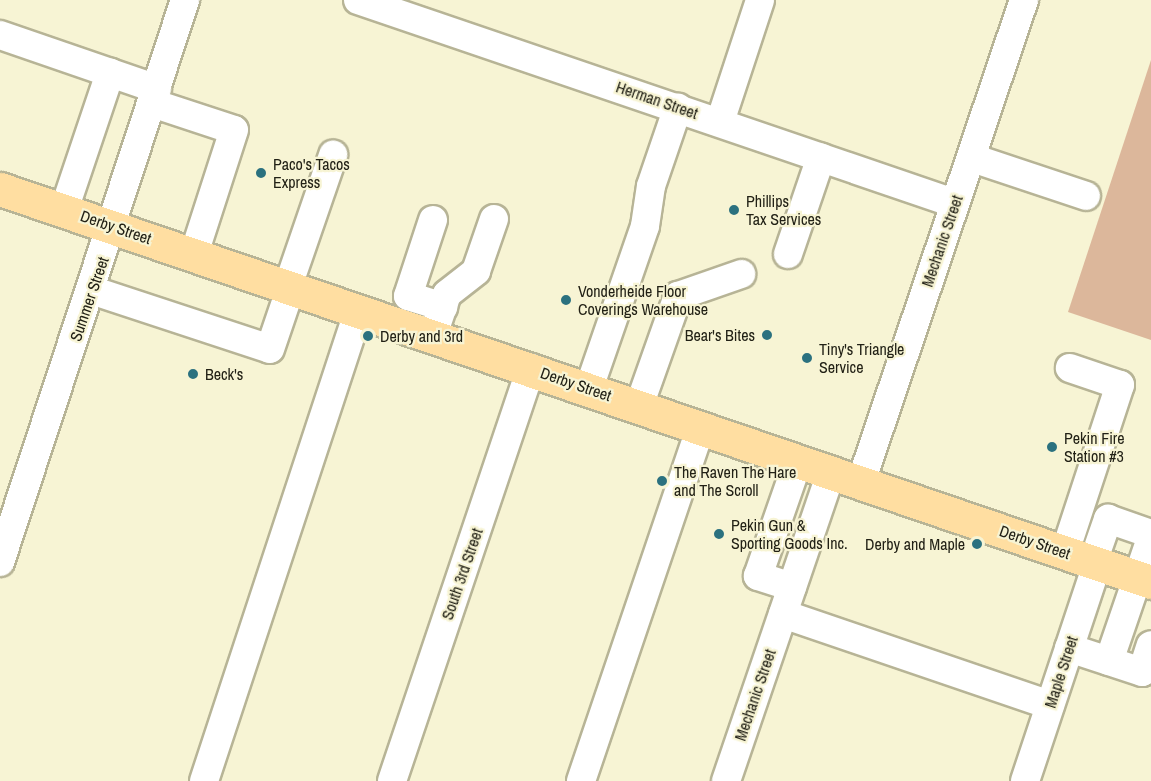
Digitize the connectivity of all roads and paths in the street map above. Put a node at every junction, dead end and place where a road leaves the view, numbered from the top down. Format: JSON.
{"nodes":[{"id":1,"x":185,"y":0,"type":"edge"},
{"id":2,"x":358,"y":0,"type":"edge"},
{"id":3,"x":760,"y":0,"type":"edge"},
{"id":4,"x":1024,"y":0,"type":"edge"},
{"id":5,"x":0,"y":35,"type":"edge"},
{"id":6,"x":110,"y":73,"type":"junction"},
{"id":7,"x":154,"y":96,"type":"junction"},
{"id":8,"x":678,"y":107,"type":"junction"},
{"id":9,"x":720,"y":122,"type":"junction"},
{"id":10,"x":333,"y":155,"type":"dead end"},
{"id":11,"x":821,"y":157,"type":"junction"},
{"id":12,"x":972,"y":158,"type":"junction"},
{"id":13,"x":0,"y":189,"type":"edge"},
{"id":14,"x":1086,"y":196,"type":"dead end"},
{"id":15,"x":954,"y":203,"type":"junction"},
{"id":16,"x":64,"y":210,"type":"junction"},
{"id":17,"x":494,"y":219,"type":"dead end"},
{"id":18,"x":433,"y":220,"type":"dead end"},
{"id":19,"x":113,"y":226,"type":"junction"},
{"id":20,"x":194,"y":254,"type":"junction"},
{"id":21,"x":788,"y":254,"type":"dead end"},
{"id":22,"x":741,"y":274,"type":"dead end"},
{"id":23,"x":289,"y":286,"type":"junction"},
{"id":24,"x":91,"y":290,"type":"junction"},
{"id":25,"x":359,"y":310,"type":"junction"},
{"id":26,"x":438,"y":321,"type":"junction"},
{"id":27,"x":531,"y":368,"type":"junction"},
{"id":28,"x":1070,"y":368,"type":"dead end"},
{"id":29,"x":589,"y":388,"type":"junction"},
{"id":30,"x":639,"y":406,"type":"junction"},
{"id":31,"x":701,"y":427,"type":"junction"},
{"id":32,"x":798,"y":461,"type":"junction"},
{"id":33,"x":846,"y":477,"type":"junction"},
{"id":34,"x":1151,"y":534,"type":"edge"},
{"id":35,"x":1151,"y":538,"type":"edge"},
{"id":36,"x":1085,"y":559,"type":"junction"},
{"id":37,"x":0,"y":562,"type":"edge"},
{"id":38,"x":1144,"y":580,"type":"edge"},
{"id":39,"x":792,"y":587,"type":"junction"},
{"id":40,"x":783,"y":614,"type":"junction"},
{"id":41,"x":1151,"y":645,"type":"edge"},
{"id":42,"x":1070,"y":648,"type":"junction"},
{"id":43,"x":1109,"y":661,"type":"junction"},
{"id":44,"x":1050,"y":705,"type":"junction"},
{"id":45,"x":204,"y":781,"type":"edge"},
{"id":46,"x":392,"y":781,"type":"edge"},
{"id":47,"x":581,"y":781,"type":"edge"},
{"id":48,"x":726,"y":781,"type":"edge"},
{"id":49,"x":1025,"y":781,"type":"edge"}],
"edges":[{"from":1,"to":7,"type":"street","name":"Summer Street"},
{"from":2,"to":8,"type":"street","name":"Herman Street"},
{"from":3,"to":9,"type":"street"},
{"from":4,"to":12,"type":"street","name":"Mechanic Street"},
{"from":5,"to":6,"type":"street"},
{"from":6,"to":7,"type":"street"},
{"from":6,"to":16,"type":"street"},
{"from":7,"to":19,"type":"street","name":"Summer Street"},
{"from":7,"to":20,"type":"street"},
{"from":8,"to":9,"type":"street","name":"Herman Street"},
{"from":8,"to":29,"type":"street"},
{"from":9,"to":11,"type":"street","name":"Herman Street"},
{"from":10,"to":23,"type":"street"},
{"from":11,"to":15,"type":"street","name":"Herman Street"},
{"from":11,"to":21,"type":"street"},
{"from":12,"to":14,"type":"street"},
{"from":12,"to":15,"type":"street","name":"Mechanic Street"},
{"from":13,"to":16,"type":"main road","name":"Derby Street"},
{"from":15,"to":33,"type":"street","name":"Mechanic Street"},
{"from":16,"to":19,"type":"main road","name":"Derby Street"},
{"from":17,"to":26,"type":"street"},
{"from":18,"to":26,"type":"street"},
{"from":19,"to":20,"type":"main road","name":"Derby Street"},
{"from":19,"to":24,"type":"street","name":"Summer Street"},
{"from":20,"to":23,"type":"main road","name":"Derby Street"},
{"from":22,"to":30,"type":"street"},
{"from":23,"to":24,"type":"street"},
{"from":23,"to":25,"type":"main road","name":"Derby Street"},
{"from":24,"to":37,"type":"street","name":"Summer Street"},
{"from":25,"to":26,"type":"main road","name":"Derby Street"},
{"from":25,"to":45,"type":"street"},
{"from":26,"to":27,"type":"main road","name":"Derby Street"},
{"from":27,"to":29,"type":"main road","name":"Derby Street"},
{"from":27,"to":46,"type":"street","name":"South 3rd Street"},
{"from":28,"to":36,"type":"street"},
{"from":29,"to":30,"type":"main road","name":"Derby Street"},
{"from":30,"to":31,"type":"main road","name":"Derby Street"},
{"from":31,"to":32,"type":"main road","name":"Derby Street"},
{"from":31,"to":47,"type":"street"},
{"from":32,"to":33,"type":"main road","name":"Derby Street"},
{"from":32,"to":39,"type":"street"},
{"from":33,"to":36,"type":"main road","name":"Derby Street"},
{"from":33,"to":39,"type":"street","name":"Mechanic Street"},
{"from":34,"to":36,"type":"street"},
{"from":35,"to":38,"type":"street"},
{"from":36,"to":38,"type":"main road","name":"Derby Street"},
{"from":36,"to":42,"type":"street","name":"Maple Street"},
{"from":38,"to":43,"type":"street"},
{"from":39,"to":40,"type":"street","name":"Mechanic Street"},
{"from":40,"to":44,"type":"street"},
{"from":40,"to":48,"type":"street","name":"Mechanic Street"},
{"from":41,"to":43,"type":"street"},
{"from":42,"to":43,"type":"street"},
{"from":42,"to":44,"type":"street","name":"Maple Street"},
{"from":44,"to":49,"type":"street","name":"Maple Street"}]}
